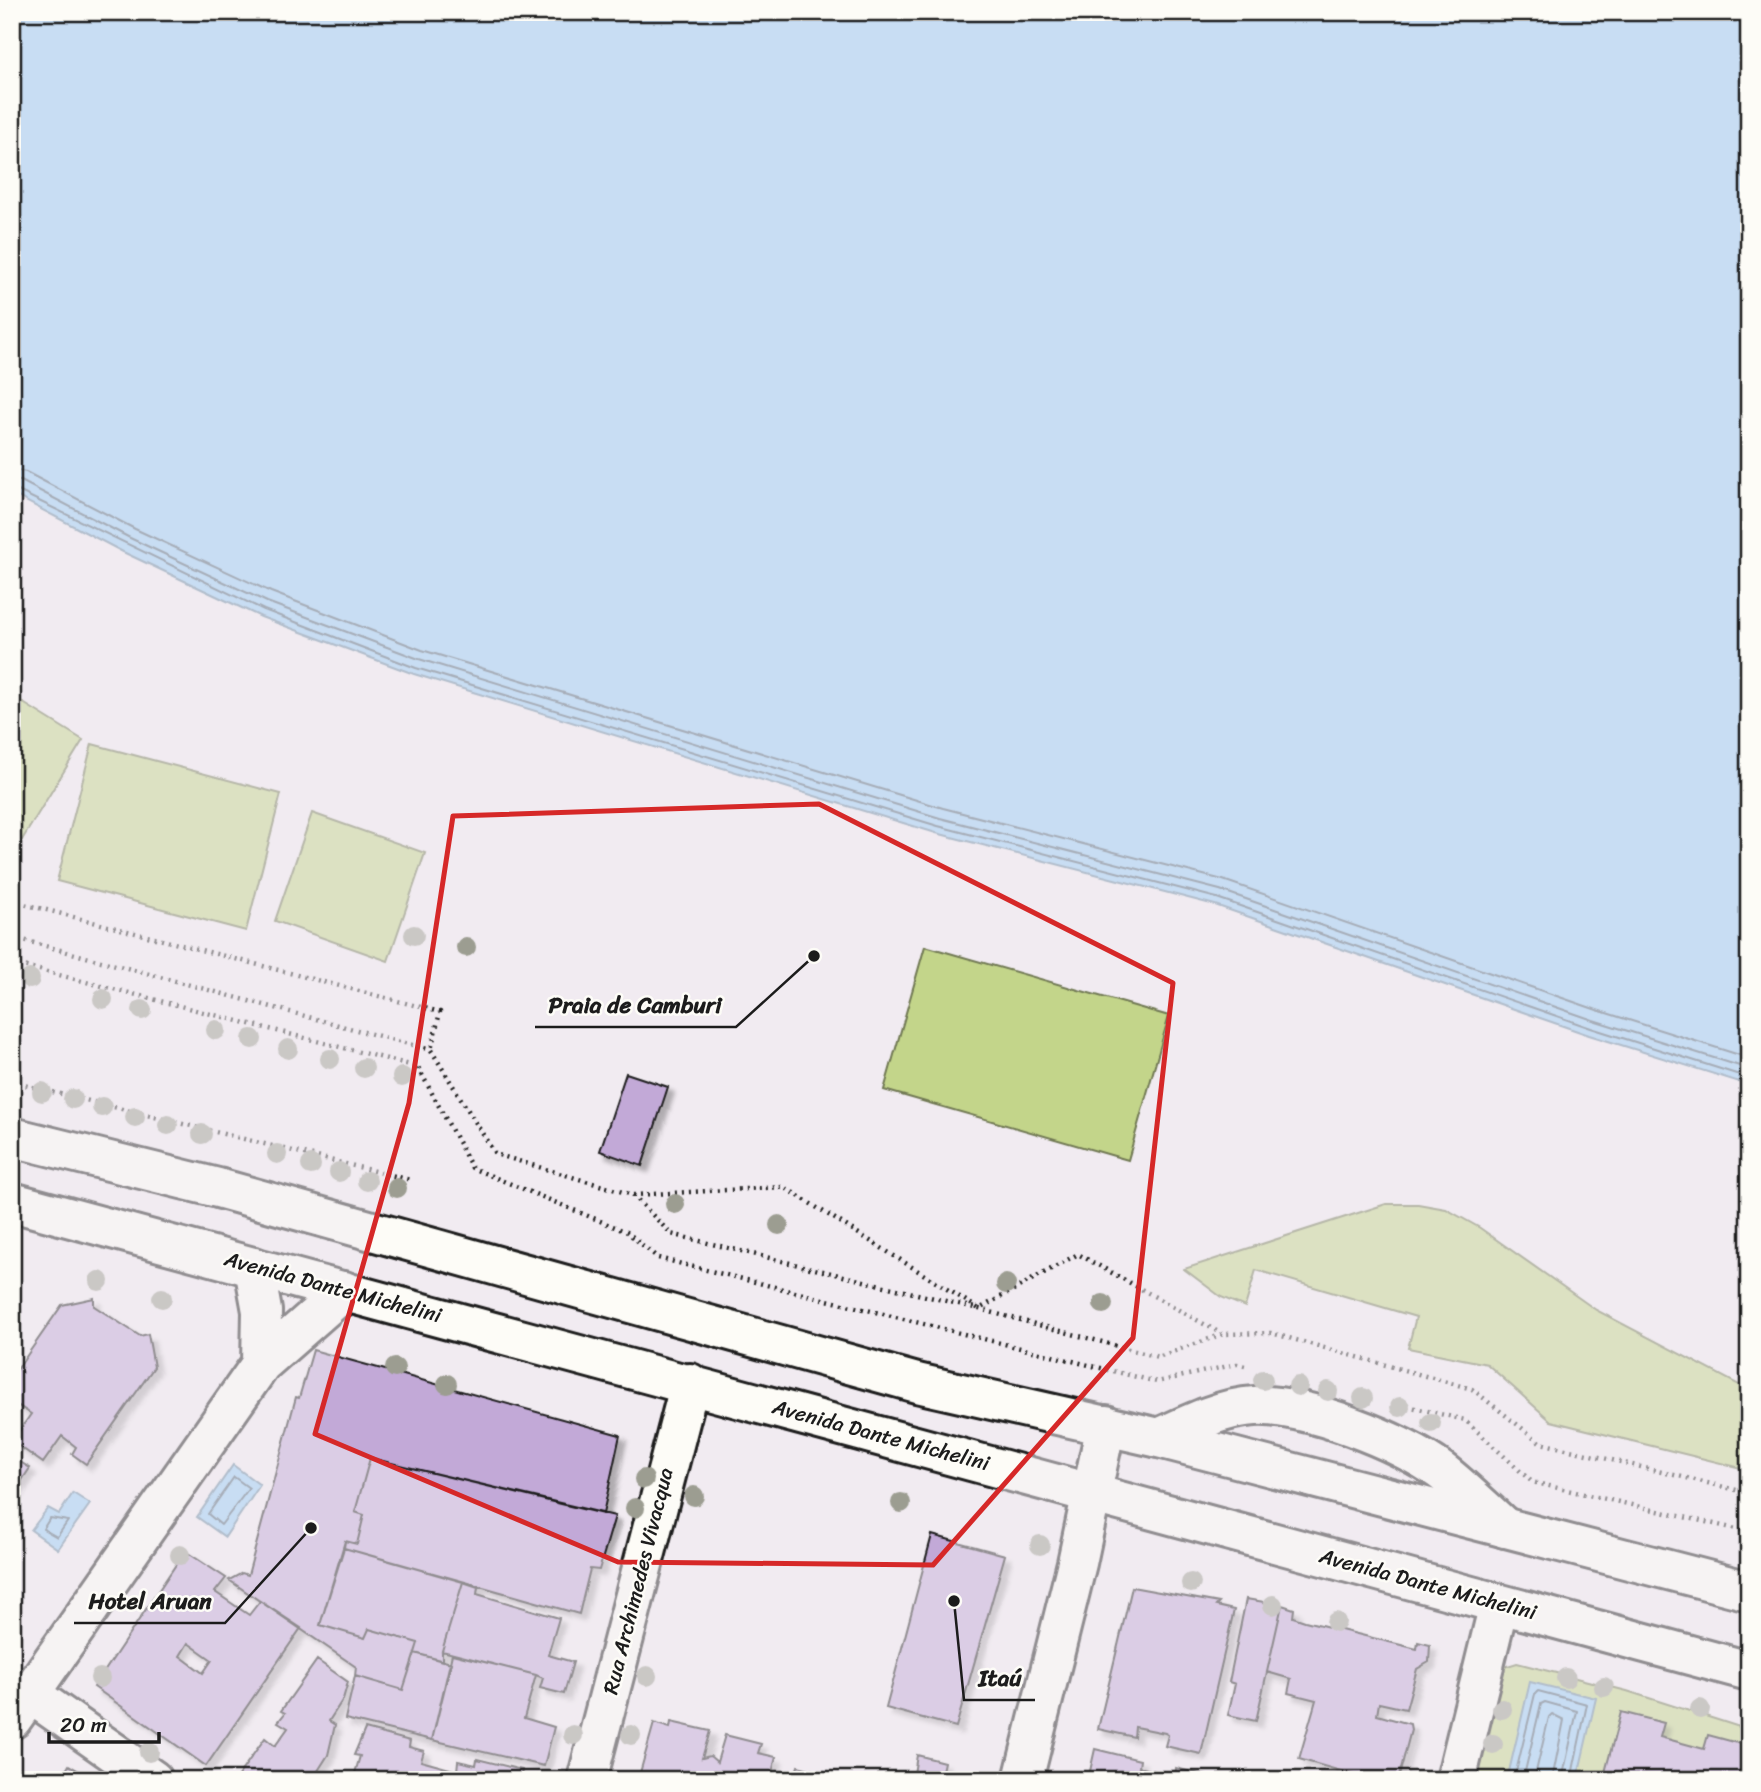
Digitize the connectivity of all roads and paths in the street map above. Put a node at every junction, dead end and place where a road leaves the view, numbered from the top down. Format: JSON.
{"nodes":[{"id":1,"x":12,"y":901,"type":"edge"},
{"id":2,"x":12,"y":937,"type":"edge"},
{"id":3,"x":12,"y":963,"type":"edge"},
{"id":4,"x":431,"y":1050,"type":"junction"},
{"id":5,"x":12,"y":1082,"type":"edge"},
{"id":6,"x":12,"y":1137,"type":"edge"},
{"id":7,"x":411,"y":1180,"type":"dead end"},
{"id":8,"x":633,"y":1195,"type":"junction"},
{"id":9,"x":12,"y":1202,"type":"edge"},
{"id":10,"x":254,"y":1267,"type":"junction"},
{"id":11,"x":344,"y":1291,"type":"junction"},
{"id":12,"x":979,"y":1309,"type":"junction"},
{"id":13,"x":1223,"y":1334,"type":"junction"},
{"id":14,"x":261,"y":1364,"type":"junction"},
{"id":15,"x":1250,"y":1367,"type":"dead end"},
{"id":16,"x":690,"y":1383,"type":"junction"},
{"id":17,"x":1398,"y":1404,"type":"dead end"},
{"id":18,"x":1106,"y":1425,"type":"junction"},
{"id":19,"x":1159,"y":1438,"type":"junction"},
{"id":20,"x":1094,"y":1492,"type":"junction"},
{"id":21,"x":1749,"y":1493,"type":"edge"},
{"id":22,"x":1505,"y":1528,"type":"junction"},
{"id":23,"x":1749,"y":1532,"type":"edge"},
{"id":24,"x":1749,"y":1591,"type":"edge"},
{"id":25,"x":1499,"y":1604,"type":"junction"},
{"id":26,"x":1749,"y":1671,"type":"edge"},
{"id":27,"x":21,"y":1706,"type":"edge"},
{"id":28,"x":153,"y":1780,"type":"edge"},
{"id":29,"x":587,"y":1780,"type":"edge"},
{"id":30,"x":1024,"y":1780,"type":"edge"},
{"id":31,"x":1456,"y":1780,"type":"edge"}],
"edges":[{"from":1,"to":4,"type":"path"},
{"from":2,"to":4,"type":"path"},
{"from":3,"to":15,"type":"path"},
{"from":4,"to":8,"type":"path"},
{"from":5,"to":7,"type":"path"},
{"from":6,"to":18,"type":"main road"},
{"from":8,"to":12,"type":"path"},
{"from":8,"to":12,"type":"path"},
{"from":9,"to":10,"type":"main road","name":"Avenida Dante Michelini"},
{"from":10,"to":11,"type":"main road","name":"Avenida Dante Michelini"},
{"from":10,"to":14,"type":"main road"},
{"from":11,"to":14,"type":"main road"},
{"from":11,"to":16,"type":"main road","name":"Avenida Dante Michelini"},
{"from":12,"to":13,"type":"path"},
{"from":12,"to":13,"type":"path"},
{"from":13,"to":21,"type":"path"},
{"from":14,"to":27,"type":"main road"},
{"from":16,"to":20,"type":"main road","name":"Avenida Dante Michelini"},
{"from":16,"to":29,"type":"main road","name":"Rua Archimedes Vivacqua"},
{"from":17,"to":23,"type":"path"},
{"from":18,"to":19,"type":"main road"},
{"from":18,"to":20,"type":"main road"},
{"from":19,"to":22,"type":"main road"},
{"from":19,"to":22,"type":"main road"},
{"from":20,"to":25,"type":"main road","name":"Avenida Dante Michelini"},
{"from":20,"to":30,"type":"main road"},
{"from":22,"to":24,"type":"main road"},
{"from":25,"to":26,"type":"main road","name":"Avenida Dante Michelini"},
{"from":25,"to":31,"type":"main road"},
{"from":27,"to":28,"type":"main road"}]}
